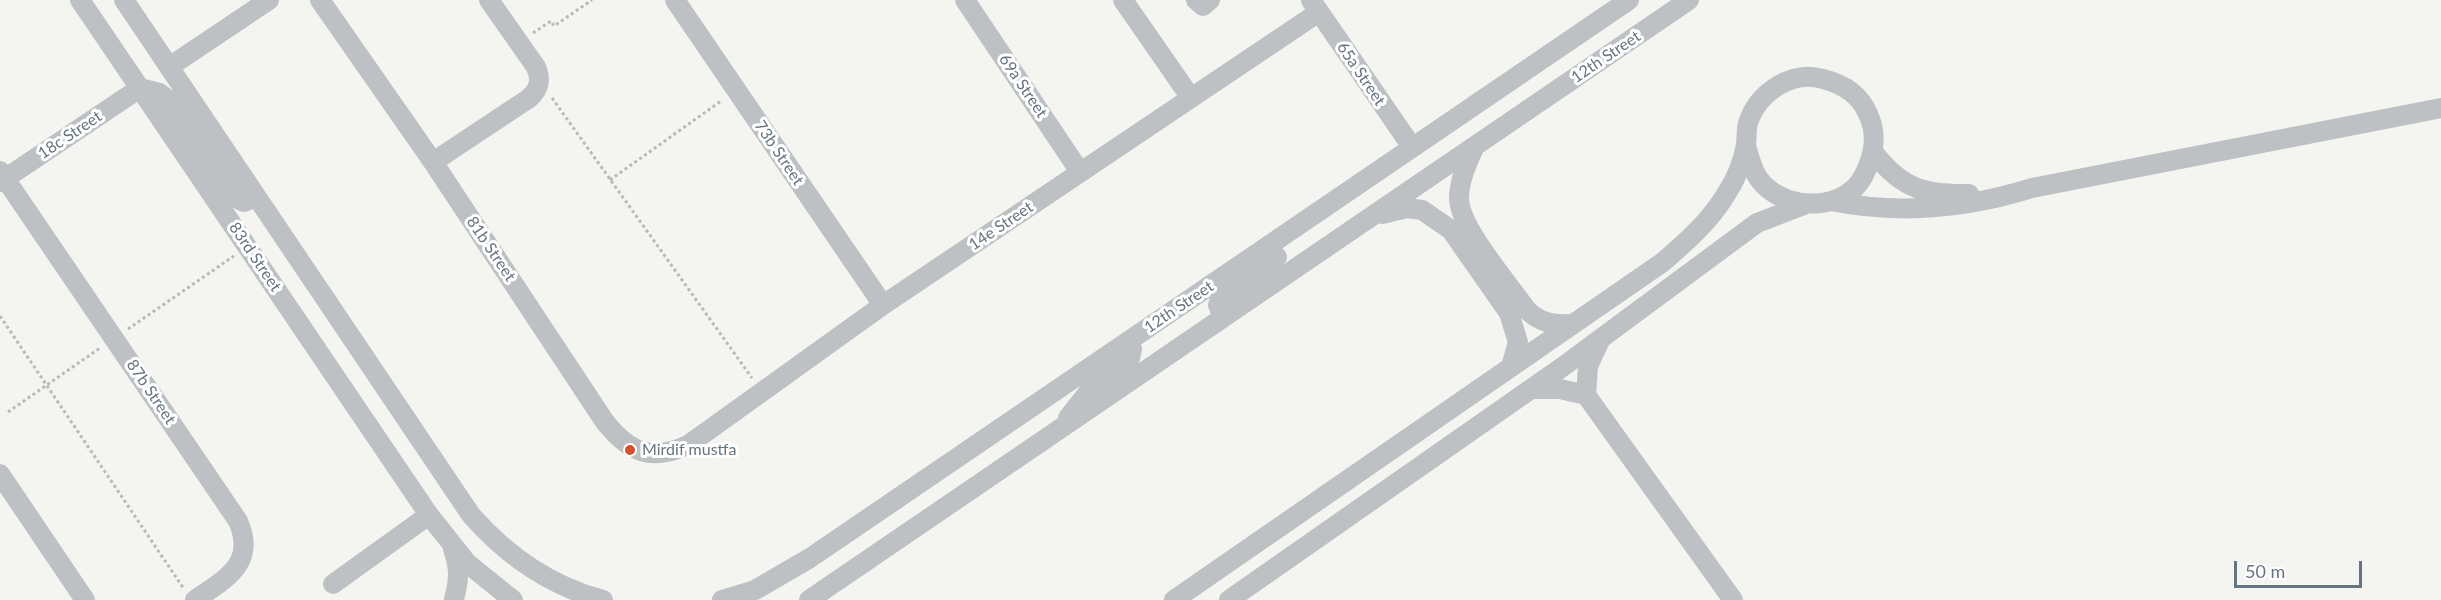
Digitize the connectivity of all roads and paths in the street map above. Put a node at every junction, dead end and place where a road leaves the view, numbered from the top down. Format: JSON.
{"nodes":[{"id":1,"x":80,"y":0,"type":"edge"},
{"id":2,"x":124,"y":0,"type":"edge"},
{"id":3,"x":269,"y":0,"type":"edge"},
{"id":4,"x":320,"y":0,"type":"edge"},
{"id":5,"x":489,"y":0,"type":"edge"},
{"id":6,"x":592,"y":0,"type":"edge"},
{"id":7,"x":675,"y":0,"type":"edge"},
{"id":8,"x":965,"y":0,"type":"edge"},
{"id":9,"x":1123,"y":0,"type":"edge"},
{"id":10,"x":1196,"y":0,"type":"edge"},
{"id":11,"x":1210,"y":0,"type":"edge"},
{"id":12,"x":1629,"y":0,"type":"edge"},
{"id":13,"x":1689,"y":0,"type":"edge"},
{"id":14,"x":1315,"y":6,"type":"edge"},
{"id":15,"x":519,"y":43,"type":"junction"},
{"id":16,"x":170,"y":67,"type":"junction"},
{"id":17,"x":540,"y":81,"type":"junction"},
{"id":18,"x":140,"y":88,"type":"junction"},
{"id":19,"x":736,"y":90,"type":"junction"},
{"id":20,"x":1191,"y":98,"type":"junction"},
{"id":21,"x":2441,"y":108,"type":"edge"},
{"id":22,"x":1475,"y":145,"type":"junction"},
{"id":23,"x":1746,"y":146,"type":"junction"},
{"id":24,"x":1412,"y":147,"type":"junction"},
{"id":25,"x":1874,"y":153,"type":"junction"},
{"id":26,"x":433,"y":162,"type":"junction"},
{"id":27,"x":1080,"y":172,"type":"junction"},
{"id":28,"x":2,"y":177,"type":"edge"},
{"id":29,"x":610,"y":180,"type":"junction"},
{"id":30,"x":2032,"y":188,"type":"junction"},
{"id":31,"x":254,"y":193,"type":"junction"},
{"id":32,"x":1831,"y":201,"type":"junction"},
{"id":33,"x":1804,"y":205,"type":"junction"},
{"id":34,"x":1315,"y":216,"type":"junction"},
{"id":35,"x":1368,"y":219,"type":"junction"},
{"id":36,"x":883,"y":305,"type":"junction"},
{"id":37,"x":0,"y":316,"type":"edge"},
{"id":38,"x":1223,"y":317,"type":"junction"},
{"id":39,"x":1573,"y":324,"type":"junction"},
{"id":40,"x":1600,"y":340,"type":"junction"},
{"id":41,"x":1128,"y":341,"type":"junction"},
{"id":42,"x":1511,"y":367,"type":"junction"},
{"id":43,"x":1532,"y":388,"type":"junction"},
{"id":44,"x":762,"y":392,"type":"junction"},
{"id":45,"x":1586,"y":395,"type":"junction"},
{"id":46,"x":1064,"y":426,"type":"junction"},
{"id":47,"x":688,"y":445,"type":"joint"},
{"id":48,"x":0,"y":474,"type":"edge"},
{"id":49,"x":429,"y":515,"type":"junction"},
{"id":50,"x":452,"y":545,"type":"junction"},
{"id":51,"x":333,"y":584,"type":"dead end"},
{"id":52,"x":190,"y":595,"type":"edge"},
{"id":53,"x":507,"y":596,"type":"edge"},
{"id":54,"x":85,"y":600,"type":"edge"},
{"id":55,"x":453,"y":600,"type":"edge"},
{"id":56,"x":603,"y":600,"type":"edge"},
{"id":57,"x":722,"y":600,"type":"edge"},
{"id":58,"x":808,"y":600,"type":"edge"},
{"id":59,"x":1174,"y":600,"type":"edge"},
{"id":60,"x":1229,"y":600,"type":"edge"},
{"id":61,"x":1733,"y":600,"type":"edge"}],
"edges":[{"from":1,"to":18,"type":"street","name":"83rd Street"},
{"from":2,"to":16,"type":"street"},
{"from":3,"to":16,"type":"street"},
{"from":4,"to":26,"type":"street","name":"81b Street"},
{"from":5,"to":15,"type":"street"},
{"from":6,"to":15,"type":"path"},
{"from":7,"to":19,"type":"street","name":"73b Street"},
{"from":8,"to":27,"type":"street","name":"69a Street"},
{"from":9,"to":20,"type":"street"},
{"from":10,"to":11,"type":"street"},
{"from":12,"to":24,"type":"street","name":"12th Street"},
{"from":13,"to":22,"type":"street","name":"12th Street"},
{"from":14,"to":20,"type":"street","name":"14e Street"},
{"from":14,"to":24,"type":"street","name":"65a Street"},
{"from":15,"to":17,"type":"street"},
{"from":16,"to":31,"type":"street"},
{"from":17,"to":26,"type":"street"},
{"from":17,"to":29,"type":"path"},
{"from":18,"to":28,"type":"street","name":"18c Street"},
{"from":18,"to":31,"type":"street"},
{"from":18,"to":49,"type":"street","name":"83rd Street"},
{"from":19,"to":29,"type":"path"},
{"from":19,"to":36,"type":"street","name":"73b Street"},
{"from":20,"to":27,"type":"street","name":"14e Street"},
{"from":21,"to":30,"type":"street"},
{"from":22,"to":35,"type":"street","name":"12th Street"},
{"from":22,"to":39,"type":"street"},
{"from":23,"to":25,"type":"street"},
{"from":23,"to":33,"type":"street"},
{"from":23,"to":39,"type":"street"},
{"from":24,"to":34,"type":"street","name":"12th Street"},
{"from":25,"to":30,"type":"street"},
{"from":25,"to":32,"type":"street"},
{"from":26,"to":47,"type":"street","name":"81b Street"},
{"from":27,"to":36,"type":"street","name":"14e Street"},
{"from":28,"to":52,"type":"street","name":"87b Street"},
{"from":29,"to":44,"type":"path"},
{"from":30,"to":32,"type":"street"},
{"from":31,"to":56,"type":"street"},
{"from":32,"to":33,"type":"street"},
{"from":33,"to":40,"type":"street"},
{"from":34,"to":38,"type":"street"},
{"from":34,"to":41,"type":"street","name":"12th Street"},
{"from":35,"to":38,"type":"street","name":"12th Street"},
{"from":35,"to":42,"type":"street"},
{"from":36,"to":44,"type":"street","name":"14e Street"},
{"from":37,"to":52,"type":"path"},
{"from":38,"to":46,"type":"street","name":"12th Street"},
{"from":39,"to":42,"type":"street"},
{"from":40,"to":43,"type":"street"},
{"from":40,"to":45,"type":"street"},
{"from":41,"to":46,"type":"street"},
{"from":41,"to":57,"type":"street","name":"12th Street"},
{"from":42,"to":59,"type":"street"},
{"from":43,"to":45,"type":"street"},
{"from":43,"to":60,"type":"street"},
{"from":44,"to":47,"type":"street","name":"14e Street"},
{"from":45,"to":61,"type":"street"},
{"from":46,"to":58,"type":"street","name":"12th Street"},
{"from":48,"to":54,"type":"street"},
{"from":49,"to":50,"type":"street"},
{"from":49,"to":51,"type":"street"},
{"from":50,"to":53,"type":"street"},
{"from":50,"to":55,"type":"street"},
{"from":53,"to":55,"type":"street"}]}
